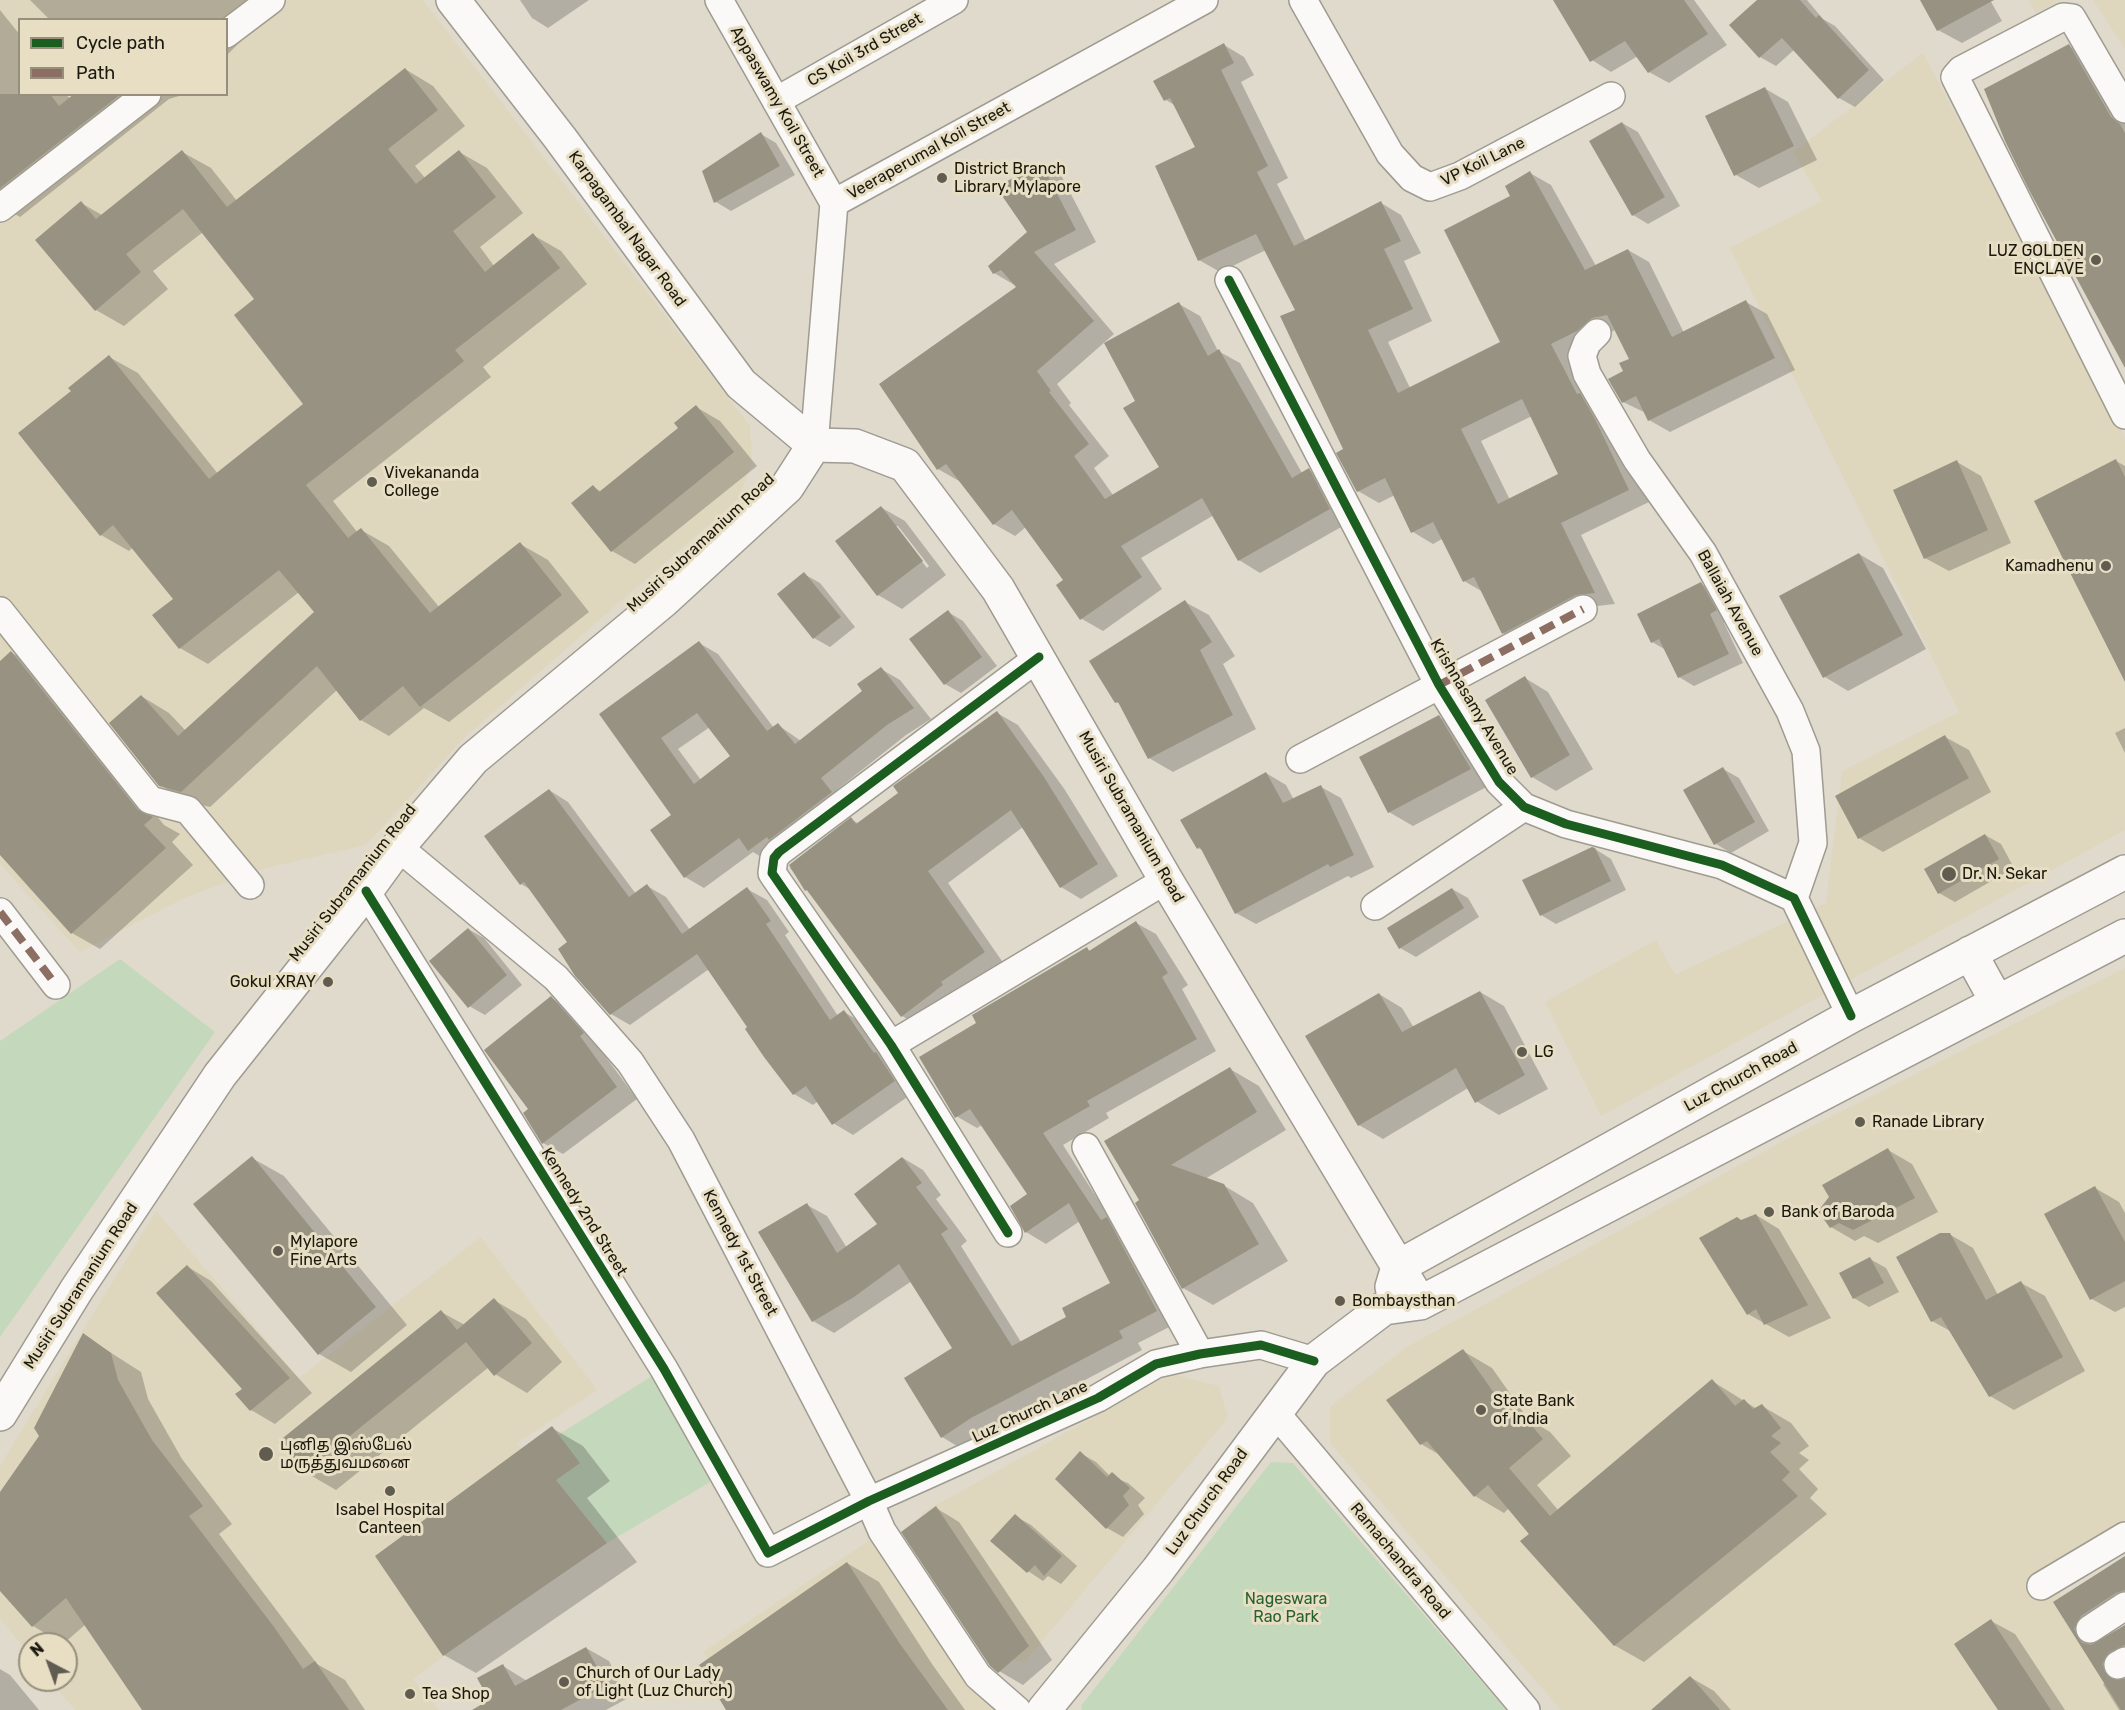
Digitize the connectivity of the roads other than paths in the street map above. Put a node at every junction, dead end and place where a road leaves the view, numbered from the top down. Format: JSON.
{"nodes":[{"id":1,"x":271,"y":0,"type":"edge"},
{"id":2,"x":453,"y":0,"type":"edge"},
{"id":3,"x":719,"y":0,"type":"edge"},
{"id":4,"x":954,"y":0,"type":"edge"},
{"id":5,"x":1204,"y":0,"type":"edge"},
{"id":6,"x":1304,"y":0,"type":"edge"},
{"id":7,"x":228,"y":32,"type":"edge"},
{"id":8,"x":144,"y":96,"type":"edge"},
{"id":9,"x":1611,"y":96,"type":"dead end"},
{"id":10,"x":776,"y":101,"type":"junction"},
{"id":11,"x":2125,"y":109,"type":"edge"},
{"id":12,"x":834,"y":203,"type":"junction"},
{"id":13,"x":0,"y":208,"type":"edge"},
{"id":14,"x":1229,"y":280,"type":"dead end"},
{"id":15,"x":1597,"y":333,"type":"dead end"},
{"id":16,"x":2125,"y":415,"type":"edge"},
{"id":17,"x":814,"y":445,"type":"junction"},
{"id":18,"x":1583,"y":609,"type":"dead end"},
{"id":19,"x":0,"y":610,"type":"edge"},
{"id":20,"x":1039,"y":657,"type":"junction"},
{"id":21,"x":1439,"y":685,"type":"junction"},
{"id":22,"x":1300,"y":759,"type":"dead end"},
{"id":23,"x":1524,"y":807,"type":"junction"},
{"id":24,"x":398,"y":847,"type":"junction"},
{"id":25,"x":2125,"y":872,"type":"edge"},
{"id":26,"x":1166,"y":880,"type":"junction"},
{"id":27,"x":250,"y":885,"type":"dead end"},
{"id":28,"x":366,"y":891,"type":"junction"},
{"id":29,"x":1794,"y":898,"type":"junction"},
{"id":30,"x":1375,"y":906,"type":"dead end"},
{"id":31,"x":0,"y":912,"type":"edge"},
{"id":32,"x":2125,"y":936,"type":"edge"},
{"id":33,"x":1970,"y":953,"type":"junction"},
{"id":34,"x":56,"y":985,"type":"dead end"},
{"id":35,"x":1997,"y":1002,"type":"junction"},
{"id":36,"x":1851,"y":1016,"type":"junction"},
{"id":37,"x":891,"y":1045,"type":"junction"},
{"id":38,"x":1086,"y":1147,"type":"dead end"},
{"id":39,"x":1008,"y":1233,"type":"dead end"},
{"id":40,"x":1398,"y":1267,"type":"junction"},
{"id":41,"x":1420,"y":1303,"type":"junction"},
{"id":42,"x":1384,"y":1308,"type":"junction"},
{"id":43,"x":1200,"y":1354,"type":"junction"},
{"id":44,"x":1314,"y":1361,"type":"junction"},
{"id":45,"x":1274,"y":1411,"type":"junction"},
{"id":46,"x":0,"y":1414,"type":"edge"},
{"id":47,"x":870,"y":1501,"type":"junction"},
{"id":48,"x":2125,"y":1536,"type":"edge"},
{"id":49,"x":768,"y":1553,"type":"joint"},
{"id":50,"x":2041,"y":1586,"type":"dead end"},
{"id":51,"x":2125,"y":1606,"type":"edge"},
{"id":52,"x":2090,"y":1629,"type":"dead end"},
{"id":53,"x":1017,"y":1710,"type":"edge"},
{"id":54,"x":1044,"y":1710,"type":"edge"},
{"id":55,"x":1527,"y":1710,"type":"edge"}],
"edges":[{"from":1,"to":7,"type":"street"},
{"from":2,"to":17,"type":"main road","name":"Karpagambal Nagar Road"},
{"from":3,"to":10,"type":"street","name":"Appaswamy Koil Street"},
{"from":4,"to":10,"type":"street","name":"CS Koil 3rd Street"},
{"from":5,"to":12,"type":"street","name":"Veeraperumal Koil Street"},
{"from":6,"to":9,"type":"street","name":"VP Koil Lane"},
{"from":8,"to":13,"type":"street"},
{"from":10,"to":12,"type":"street","name":"Appaswamy Koil Street"},
{"from":11,"to":16,"type":"street"},
{"from":12,"to":17,"type":"street","name":"Veeraperumal Koil Street"},
{"from":14,"to":21,"type":"street","name":"Krishnasamy Avenue"},
{"from":15,"to":29,"type":"street","name":"Ballaiah Avenue"},
{"from":17,"to":20,"type":"main road","name":"Musiri Subramanium Road"},
{"from":17,"to":24,"type":"main road","name":"Musiri Subramanium Road"},
{"from":18,"to":21,"type":"street"},
{"from":19,"to":27,"type":"street"},
{"from":20,"to":26,"type":"main road","name":"Musiri Subramanium Road"},
{"from":20,"to":37,"type":"street"},
{"from":21,"to":22,"type":"street"},
{"from":21,"to":23,"type":"street","name":"Krishnasamy Avenue"},
{"from":23,"to":29,"type":"street","name":"Krishnasamy Avenue"},
{"from":23,"to":30,"type":"street"},
{"from":24,"to":28,"type":"main road","name":"Musiri Subramanium Road"},
{"from":24,"to":47,"type":"street","name":"Kennedy 1st Street"},
{"from":25,"to":33,"type":"main road","name":"Luz Church Road"},
{"from":26,"to":37,"type":"street"},
{"from":26,"to":40,"type":"main road","name":"Musiri Subramanium Road"},
{"from":28,"to":46,"type":"main road","name":"Musiri Subramanium Road"},
{"from":28,"to":49,"type":"street","name":"Kennedy 2nd Street"},
{"from":29,"to":36,"type":"street"},
{"from":31,"to":34,"type":"street"},
{"from":32,"to":35,"type":"main road","name":"Luz Church Road"},
{"from":33,"to":35,"type":"main road"},
{"from":33,"to":36,"type":"main road","name":"Luz Church Road"},
{"from":35,"to":41,"type":"main road","name":"Luz Church Road"},
{"from":36,"to":40,"type":"main road","name":"Luz Church Road"},
{"from":37,"to":39,"type":"street"},
{"from":38,"to":43,"type":"street"},
{"from":40,"to":41,"type":"main road","name":"Musiri Subramanium Road"},
{"from":40,"to":42,"type":"main road"},
{"from":41,"to":42,"type":"main road","name":"Luz Church Road"},
{"from":42,"to":44,"type":"main road","name":"Luz Church Road"},
{"from":43,"to":44,"type":"street","name":"Luz Church Lane"},
{"from":43,"to":47,"type":"street","name":"Luz Church Lane"},
{"from":44,"to":45,"type":"main road","name":"Luz Church Road"},
{"from":45,"to":54,"type":"main road","name":"Luz Church Road"},
{"from":45,"to":55,"type":"street","name":"Ramachandra Road"},
{"from":47,"to":49,"type":"street","name":"Luz Church Lane"},
{"from":47,"to":53,"type":"street","name":"Kennedy 1st Street"},
{"from":48,"to":50,"type":"street"},
{"from":51,"to":52,"type":"street"}]}
